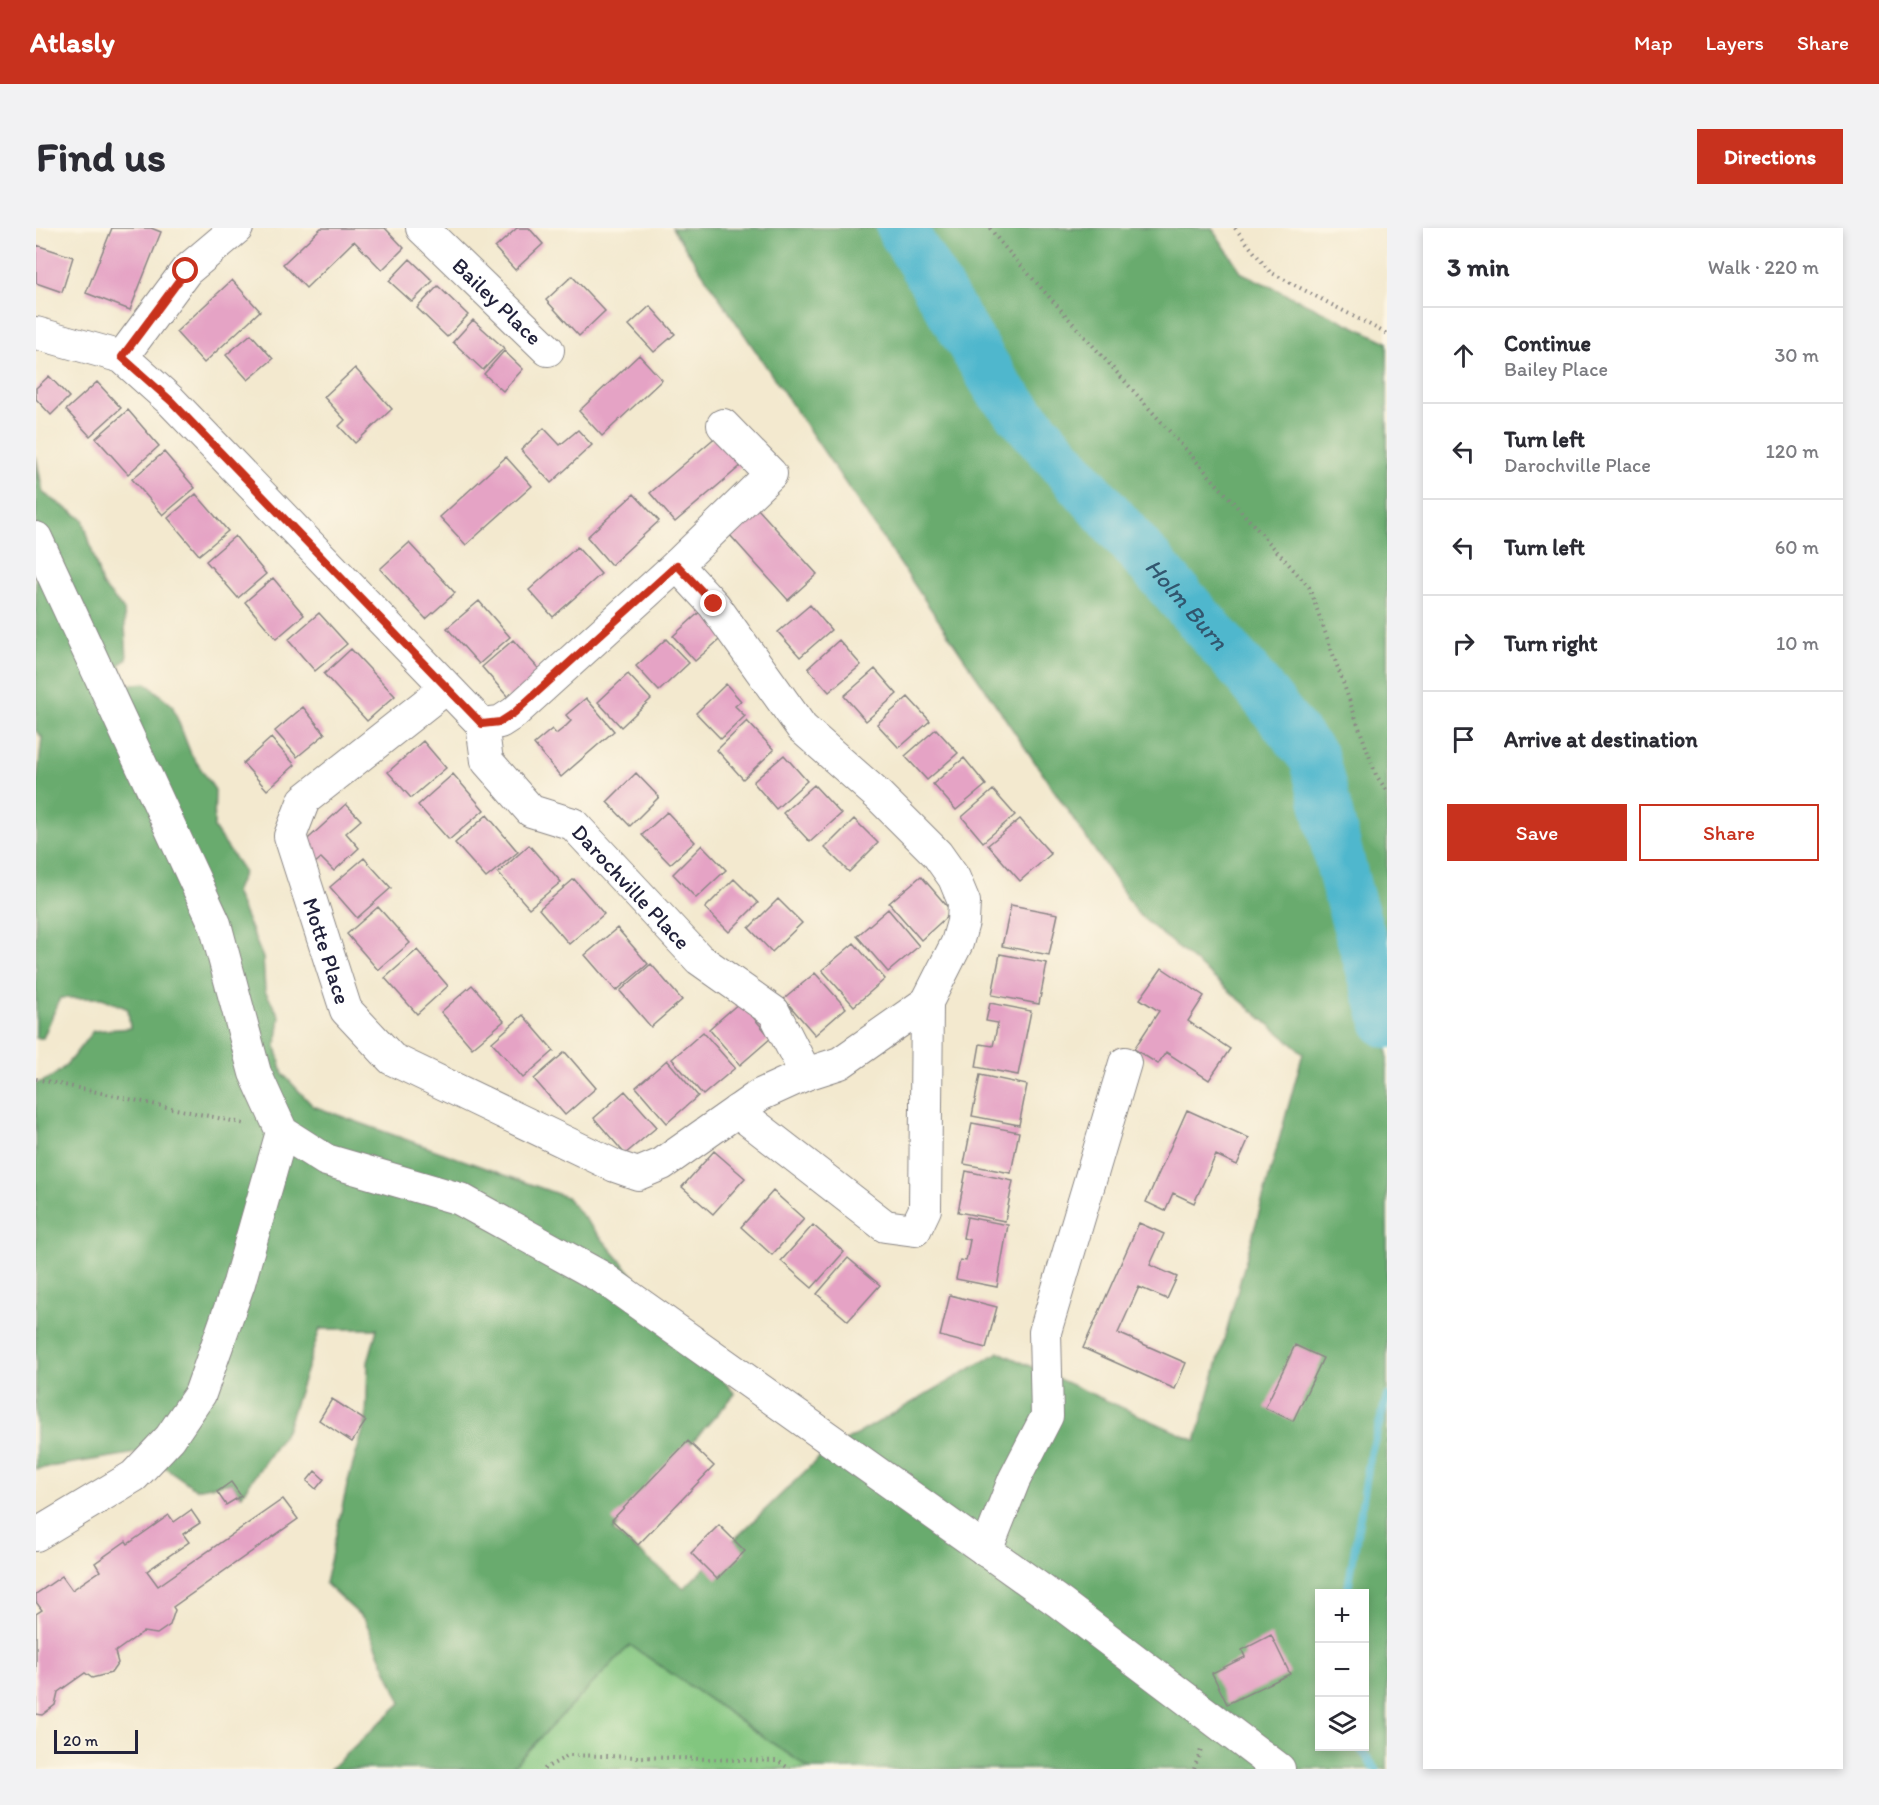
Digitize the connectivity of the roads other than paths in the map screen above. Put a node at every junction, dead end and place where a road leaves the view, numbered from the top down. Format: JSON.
{"nodes":[{"id":1,"x":422,"y":228,"type":"edge"},
{"id":2,"x":220,"y":232,"type":"edge"},
{"id":3,"x":36,"y":333,"type":"edge"},
{"id":4,"x":548,"y":350,"type":"dead end"},
{"id":5,"x":122,"y":357,"type":"junction"},
{"id":6,"x":723,"y":425,"type":"dead end"},
{"id":7,"x":36,"y":538,"type":"edge"},
{"id":8,"x":677,"y":565,"type":"junction"},
{"id":9,"x":446,"y":688,"type":"junction"},
{"id":10,"x":482,"y":724,"type":"junction"},
{"id":11,"x":927,"y":1002,"type":"junction"},
{"id":12,"x":1125,"y":1063,"type":"dead end"},
{"id":13,"x":806,"y":1074,"type":"junction"},
{"id":14,"x":737,"y":1111,"type":"junction"},
{"id":15,"x":282,"y":1132,"type":"junction"},
{"id":16,"x":36,"y":1535,"type":"edge"},
{"id":17,"x":986,"y":1551,"type":"junction"},
{"id":18,"x":1279,"y":1769,"type":"edge"}],
"edges":[{"from":1,"to":4,"type":"street","name":"Bailey Place"},
{"from":2,"to":5,"type":"street"},
{"from":3,"to":5,"type":"street"},
{"from":5,"to":9,"type":"street"},
{"from":6,"to":8,"type":"street"},
{"from":7,"to":15,"type":"street"},
{"from":8,"to":10,"type":"street"},
{"from":8,"to":11,"type":"street"},
{"from":9,"to":10,"type":"street"},
{"from":9,"to":14,"type":"street","name":"Motte Place"},
{"from":10,"to":13,"type":"street","name":"Darochville Place"},
{"from":11,"to":13,"type":"street","name":"Motte Place"},
{"from":11,"to":14,"type":"street"},
{"from":12,"to":17,"type":"street"},
{"from":13,"to":14,"type":"street","name":"Motte Place"},
{"from":15,"to":16,"type":"street"},
{"from":15,"to":17,"type":"street"},
{"from":17,"to":18,"type":"street"}]}
